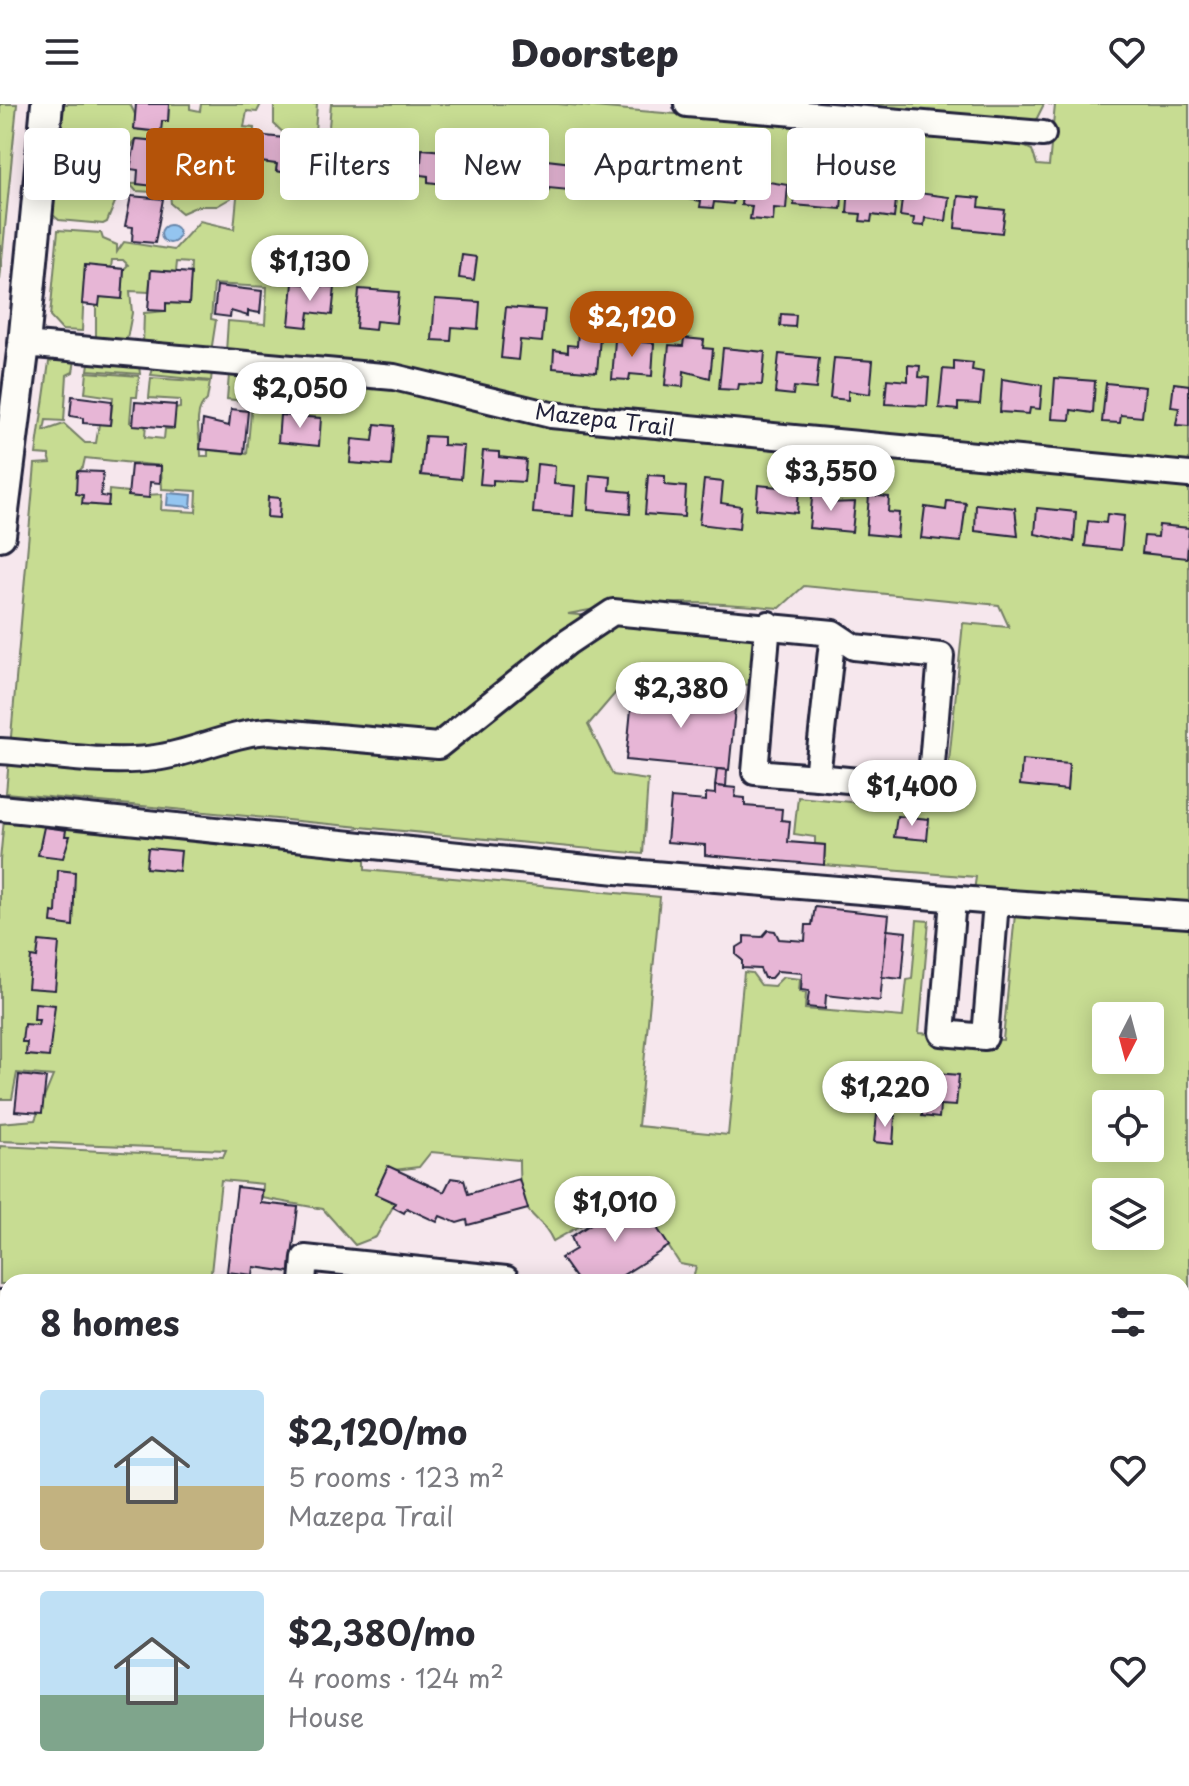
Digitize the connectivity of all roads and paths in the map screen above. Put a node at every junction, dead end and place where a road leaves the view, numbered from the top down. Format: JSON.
{"nodes":[{"id":1,"x":47,"y":104,"type":"edge"},
{"id":2,"x":687,"y":104,"type":"edge"},
{"id":3,"x":1043,"y":134,"type":"dead end"},
{"id":4,"x":24,"y":344,"type":"junction"},
{"id":5,"x":7,"y":428,"type":"edge"},
{"id":6,"x":1189,"y":475,"type":"edge"},
{"id":7,"x":0,"y":535,"type":"edge"},
{"id":8,"x":768,"y":624,"type":"junction"},
{"id":9,"x":833,"y":633,"type":"junction"},
{"id":10,"x":0,"y":751,"type":"edge"},
{"id":11,"x":817,"y":777,"type":"junction"},
{"id":12,"x":0,"y":808,"type":"edge"},
{"id":13,"x":953,"y":900,"type":"junction"},
{"id":14,"x":996,"y":902,"type":"junction"},
{"id":15,"x":1189,"y":915,"type":"edge"},
{"id":16,"x":304,"y":1274,"type":"edge"},
{"id":17,"x":458,"y":1274,"type":"edge"}],
"edges":[{"from":1,"to":4,"type":"main road"},
{"from":2,"to":3,"type":"street"},
{"from":4,"to":5,"type":"main road"},
{"from":4,"to":6,"type":"street","name":"Mazepa Trail"},
{"from":5,"to":7,"type":"main road"},
{"from":8,"to":9,"type":"street"},
{"from":8,"to":10,"type":"street"},
{"from":8,"to":11,"type":"street"},
{"from":9,"to":11,"type":"street"},
{"from":9,"to":11,"type":"street"},
{"from":12,"to":13,"type":"street"},
{"from":13,"to":14,"type":"street"},
{"from":13,"to":14,"type":"street"},
{"from":14,"to":15,"type":"street"},
{"from":16,"to":17,"type":"street"}]}
